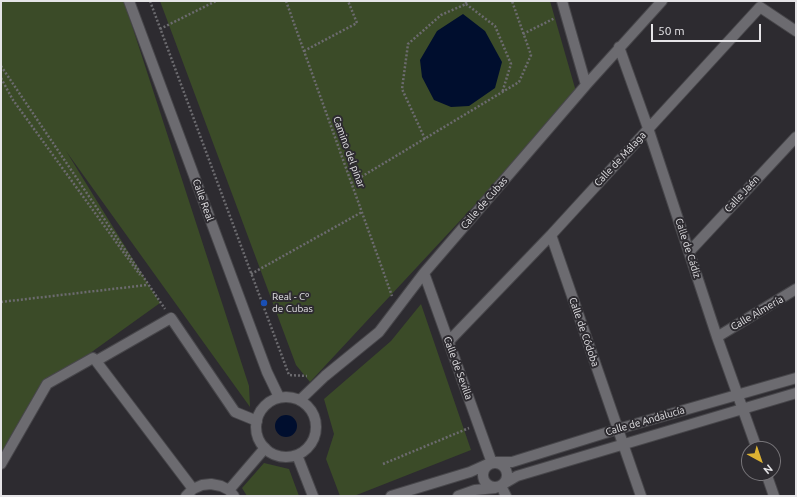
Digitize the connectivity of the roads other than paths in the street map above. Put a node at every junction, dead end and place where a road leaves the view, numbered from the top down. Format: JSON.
{"nodes":[{"id":1,"x":129,"y":1,"type":"edge"},
{"id":2,"x":562,"y":1,"type":"edge"},
{"id":3,"x":662,"y":1,"type":"edge"},
{"id":4,"x":796,"y":31,"type":"edge"},
{"id":5,"x":619,"y":47,"type":"junction"},
{"id":6,"x":586,"y":85,"type":"junction"},
{"id":7,"x":648,"y":128,"type":"junction"},
{"id":8,"x":796,"y":137,"type":"edge"},
{"id":9,"x":551,"y":235,"type":"junction"},
{"id":10,"x":689,"y":252,"type":"junction"},
{"id":11,"x":424,"y":273,"type":"junction"},
{"id":12,"x":796,"y":289,"type":"edge"},
{"id":13,"x":717,"y":337,"type":"junction"},
{"id":14,"x":449,"y":341,"type":"junction"},
{"id":15,"x":96,"y":361,"type":"junction"},
{"id":16,"x":796,"y":378,"type":"edge"},
{"id":17,"x":796,"y":393,"type":"edge"},
{"id":18,"x":738,"y":395,"type":"junction"},
{"id":19,"x":278,"y":397,"type":"junction"},
{"id":20,"x":300,"y":400,"type":"junction"},
{"id":21,"x":742,"y":410,"type":"junction"},
{"id":22,"x":257,"y":421,"type":"junction"},
{"id":23,"x":618,"y":429,"type":"junction"},
{"id":24,"x":754,"y":441,"type":"edge"},
{"id":25,"x":623,"y":445,"type":"junction"},
{"id":26,"x":265,"y":448,"type":"junction"},
{"id":27,"x":297,"y":455,"type":"junction"},
{"id":28,"x":492,"y":463,"type":"junction"},
{"id":29,"x":1,"y":464,"type":"edge"},
{"id":30,"x":769,"y":481,"type":"edge"},
{"id":31,"x":501,"y":485,"type":"junction"},
{"id":32,"x":190,"y":493,"type":"edge"},
{"id":33,"x":232,"y":493,"type":"edge"},
{"id":34,"x":312,"y":496,"type":"edge"},
{"id":35,"x":391,"y":496,"type":"edge"},
{"id":36,"x":458,"y":496,"type":"edge"},
{"id":37,"x":506,"y":496,"type":"edge"},
{"id":38,"x":641,"y":496,"type":"edge"},
{"id":39,"x":774,"y":496,"type":"edge"}],
"edges":[{"from":1,"to":19,"type":"street","name":"Calle Real"},
{"from":2,"to":6,"type":"street"},
{"from":3,"to":5,"type":"street","name":"Calle de Cubas"},
{"from":4,"to":7,"type":"street","name":"Calle de Málaga"},
{"from":5,"to":6,"type":"street","name":"Calle de Cubas"},
{"from":5,"to":7,"type":"street","name":"Calle de Cádiz"},
{"from":6,"to":11,"type":"street","name":"Calle de Cubas"},
{"from":7,"to":9,"type":"street","name":"Calle de Málaga"},
{"from":7,"to":10,"type":"street","name":"Calle de Cádiz"},
{"from":8,"to":10,"type":"street","name":"Calle Jaén"},
{"from":9,"to":14,"type":"street","name":"Calle de Málaga"},
{"from":9,"to":23,"type":"street","name":"Calle de Códoba"},
{"from":10,"to":13,"type":"street","name":"Calle de Cádiz"},
{"from":11,"to":14,"type":"street","name":"Calle de Sevilla"},
{"from":11,"to":20,"type":"street","name":"Calle de Cubas"},
{"from":12,"to":13,"type":"street","name":"Calle Almería"},
{"from":13,"to":18,"type":"street","name":"Calle de Cádiz"},
{"from":14,"to":28,"type":"street","name":"Calle de Sevilla"},
{"from":15,"to":22,"type":"street"},
{"from":15,"to":29,"type":"street"},
{"from":15,"to":32,"type":"street"},
{"from":16,"to":18,"type":"street","name":"Calle de Andalucía"},
{"from":17,"to":21,"type":"street","name":"Calle de Andalucía"},
{"from":18,"to":21,"type":"street","name":"Calle de Cádiz"},
{"from":18,"to":23,"type":"street","name":"Calle de Andalucía"},
{"from":19,"to":20,"type":"street"},
{"from":19,"to":22,"type":"street"},
{"from":20,"to":27,"type":"street"},
{"from":21,"to":24,"type":"street","name":"Calle de Cádiz"},
{"from":21,"to":25,"type":"street","name":"Calle de Andalucía"},
{"from":22,"to":26,"type":"street"},
{"from":23,"to":25,"type":"street","name":"Calle de Códoba"},
{"from":23,"to":28,"type":"street","name":"Calle de Andalucía"},
{"from":25,"to":31,"type":"street","name":"Calle de Andalucía"},
{"from":25,"to":38,"type":"street","name":"Calle de Códoba"},
{"from":26,"to":27,"type":"street"},
{"from":26,"to":33,"type":"street"},
{"from":27,"to":34,"type":"street"},
{"from":28,"to":31,"type":"street"},
{"from":28,"to":31,"type":"street"},
{"from":28,"to":35,"type":"street","name":"Calle de Andalucía"},
{"from":30,"to":39,"type":"street"},
{"from":31,"to":36,"type":"street","name":"Calle de Andalucía"},
{"from":31,"to":37,"type":"street"},
{"from":32,"to":33,"type":"street"}]}
